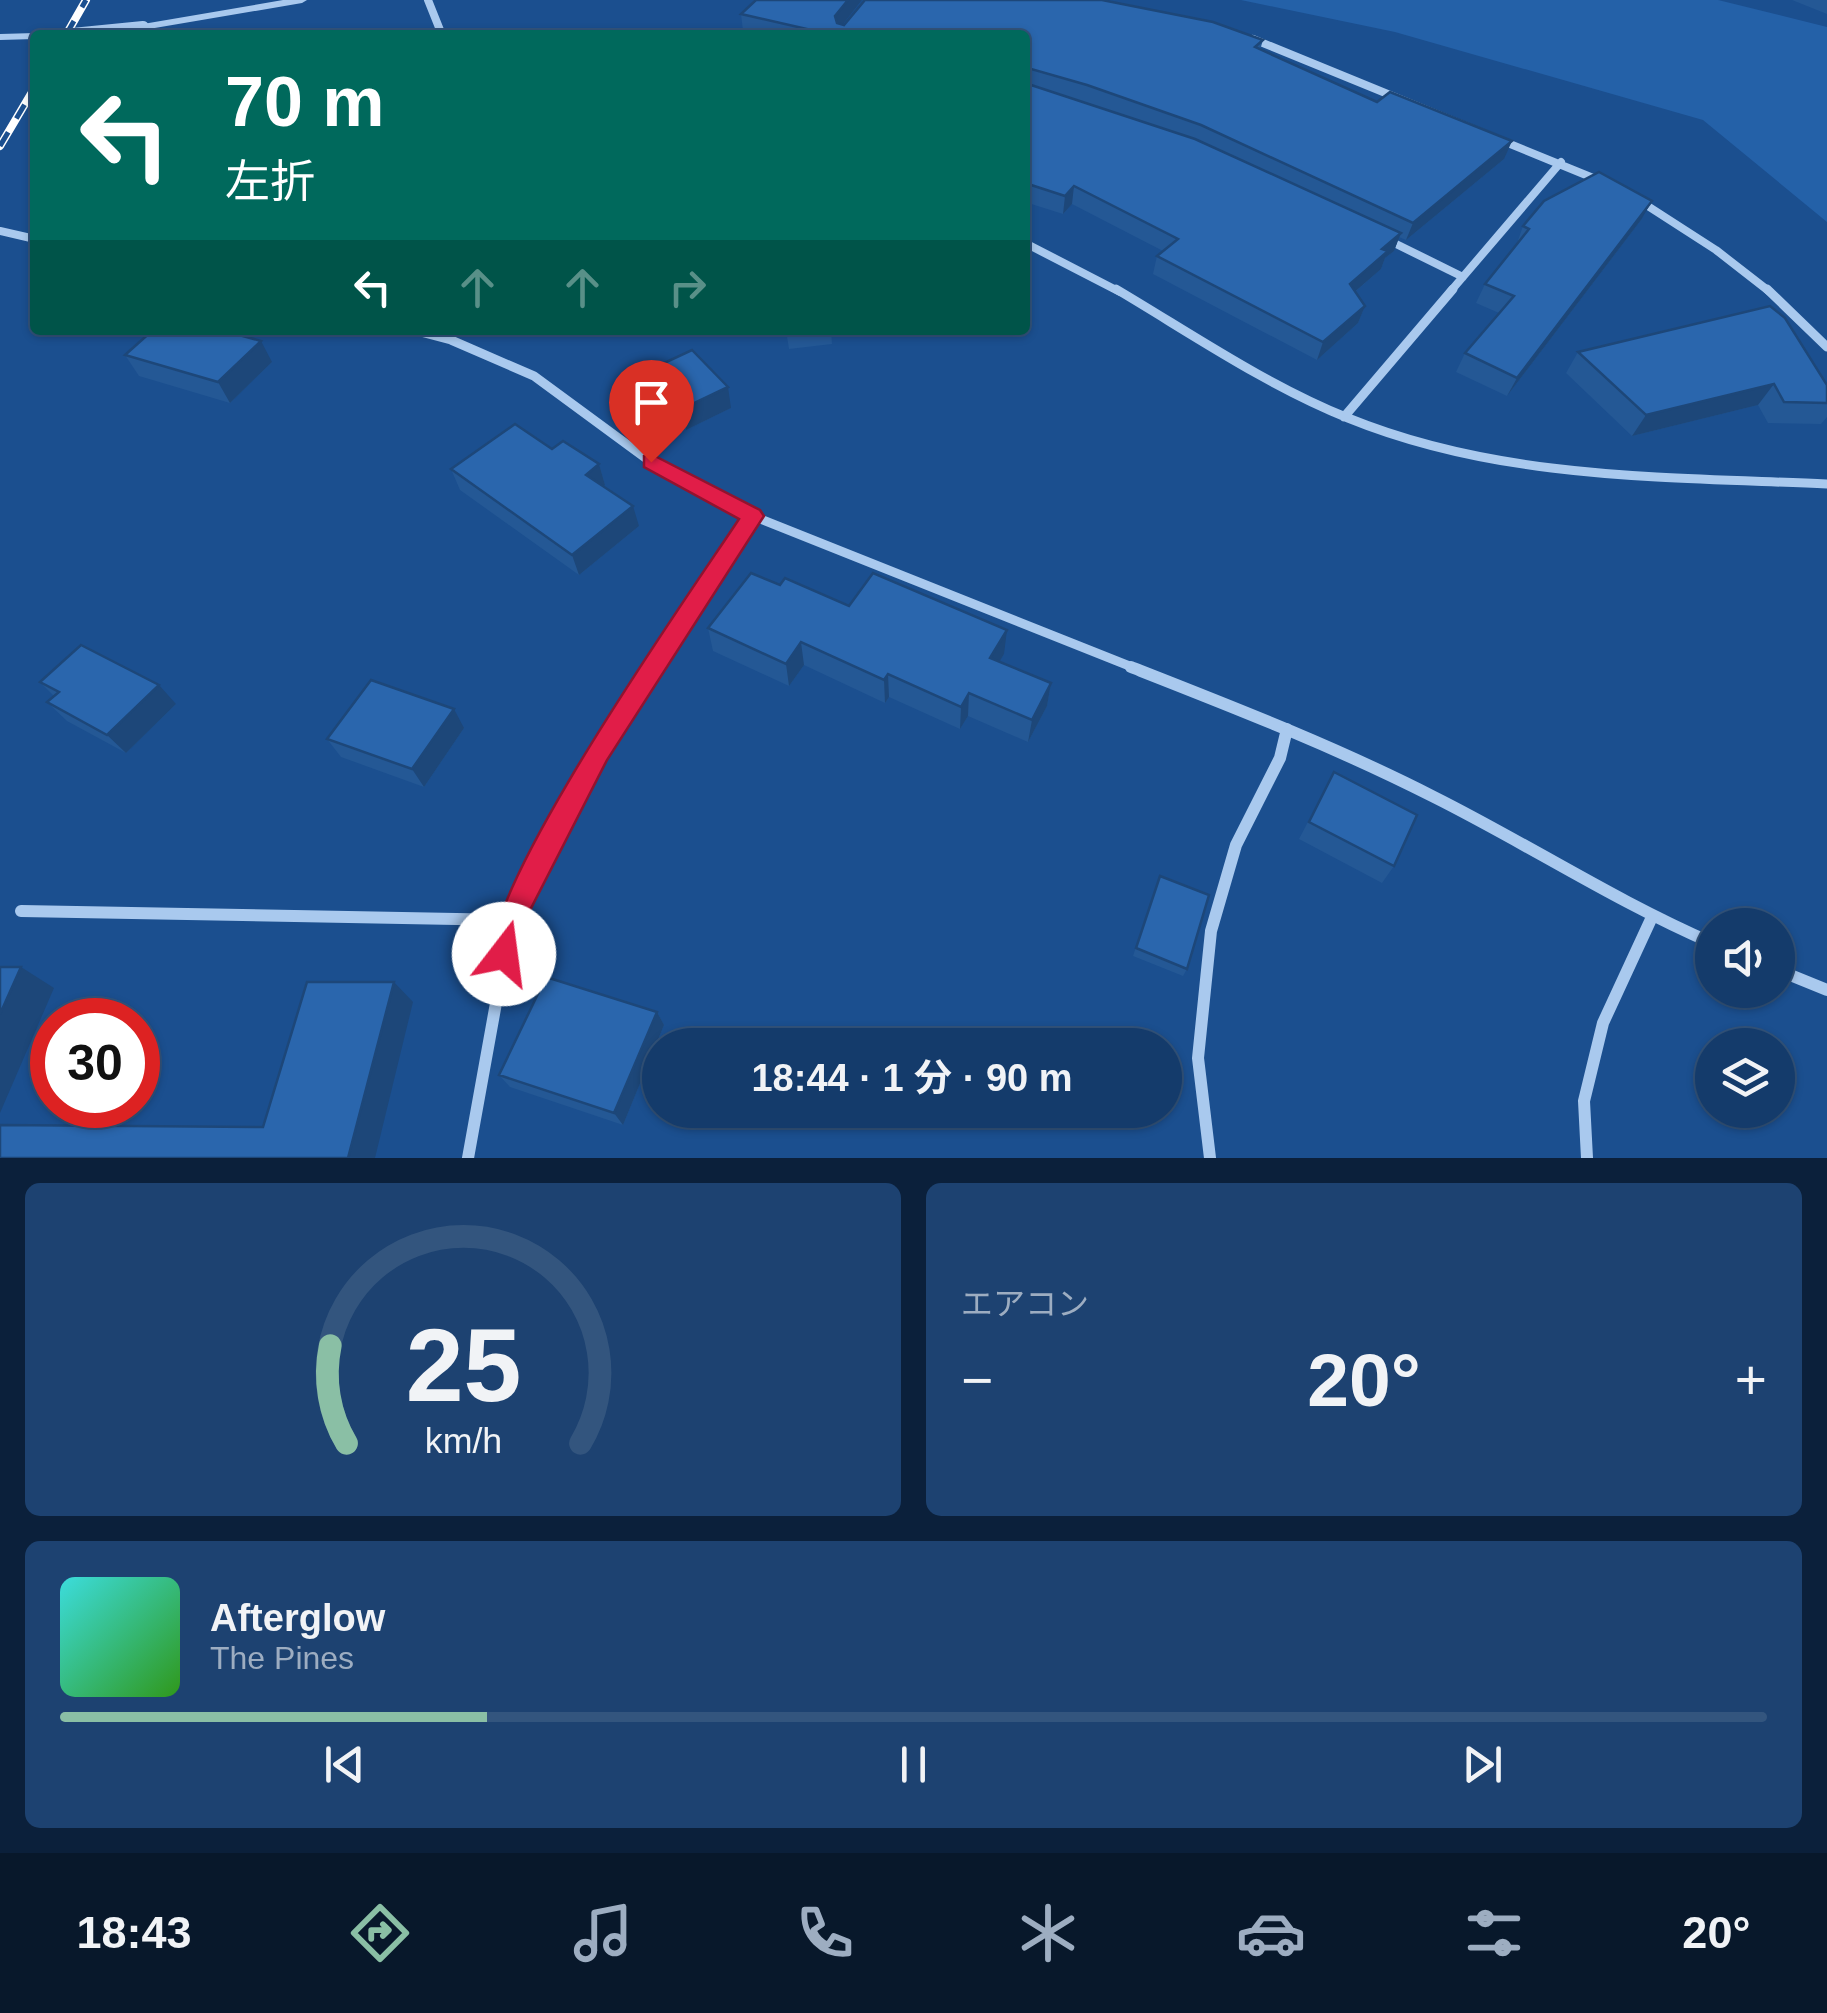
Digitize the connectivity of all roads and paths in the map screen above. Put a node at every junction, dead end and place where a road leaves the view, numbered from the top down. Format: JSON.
{"nodes":[{"id":1,"x":302,"y":0,"type":"edge"},
{"id":2,"x":428,"y":0,"type":"edge"},
{"id":3,"x":113,"y":30,"type":"edge"},
{"id":4,"x":440,"y":30,"type":"edge"},
{"id":5,"x":30,"y":36,"type":"edge"},
{"id":6,"x":1245,"y":36,"type":"edge"},
{"id":7,"x":0,"y":37,"type":"edge"},
{"id":8,"x":1561,"y":162,"type":"junction"},
{"id":9,"x":1606,"y":184,"type":"edge"},
{"id":10,"x":1637,"y":198,"type":"edge"},
{"id":11,"x":0,"y":231,"type":"edge"},
{"id":12,"x":1379,"y":236,"type":"edge"},
{"id":13,"x":30,"y":238,"type":"edge"},
{"id":14,"x":1030,"y":246,"type":"edge"},
{"id":15,"x":1463,"y":277,"type":"junction"},
{"id":16,"x":432,"y":335,"type":"edge"},
{"id":17,"x":1827,"y":348,"type":"edge"},
{"id":18,"x":1344,"y":417,"type":"junction"},
{"id":19,"x":1827,"y":484,"type":"edge"},
{"id":20,"x":753,"y":516,"type":"junction"},
{"id":21,"x":1287,"y":729,"type":"junction"},
{"id":22,"x":21,"y":911,"type":"dead end"},
{"id":23,"x":1652,"y":917,"type":"junction"},
{"id":24,"x":510,"y":920,"type":"junction"},
{"id":25,"x":1695,"y":935,"type":"edge"},
{"id":26,"x":1795,"y":977,"type":"edge"},
{"id":27,"x":1827,"y":990,"type":"edge"},
{"id":28,"x":468,"y":1158,"type":"edge"},
{"id":29,"x":1210,"y":1158,"type":"edge"},
{"id":30,"x":1587,"y":1158,"type":"edge"}],
"edges":[{"from":1,"to":3,"type":"street","bridge":true},
{"from":2,"to":4,"type":"street"},
{"from":5,"to":7,"type":"street"},
{"from":6,"to":8,"type":"street"},
{"from":8,"to":9,"type":"street"},
{"from":8,"to":15,"type":"street"},
{"from":10,"to":17,"type":"street"},
{"from":11,"to":13,"type":"street"},
{"from":12,"to":15,"type":"street"},
{"from":14,"to":18,"type":"street"},
{"from":15,"to":18,"type":"street"},
{"from":16,"to":20,"type":"street"},
{"from":18,"to":19,"type":"street"},
{"from":20,"to":21,"type":"street"},
{"from":20,"to":24,"type":"street"},
{"from":21,"to":23,"type":"street"},
{"from":21,"to":29,"type":"street"},
{"from":22,"to":24,"type":"street"},
{"from":23,"to":25,"type":"street"},
{"from":23,"to":30,"type":"street"},
{"from":24,"to":28,"type":"street"},
{"from":26,"to":27,"type":"street"}]}
